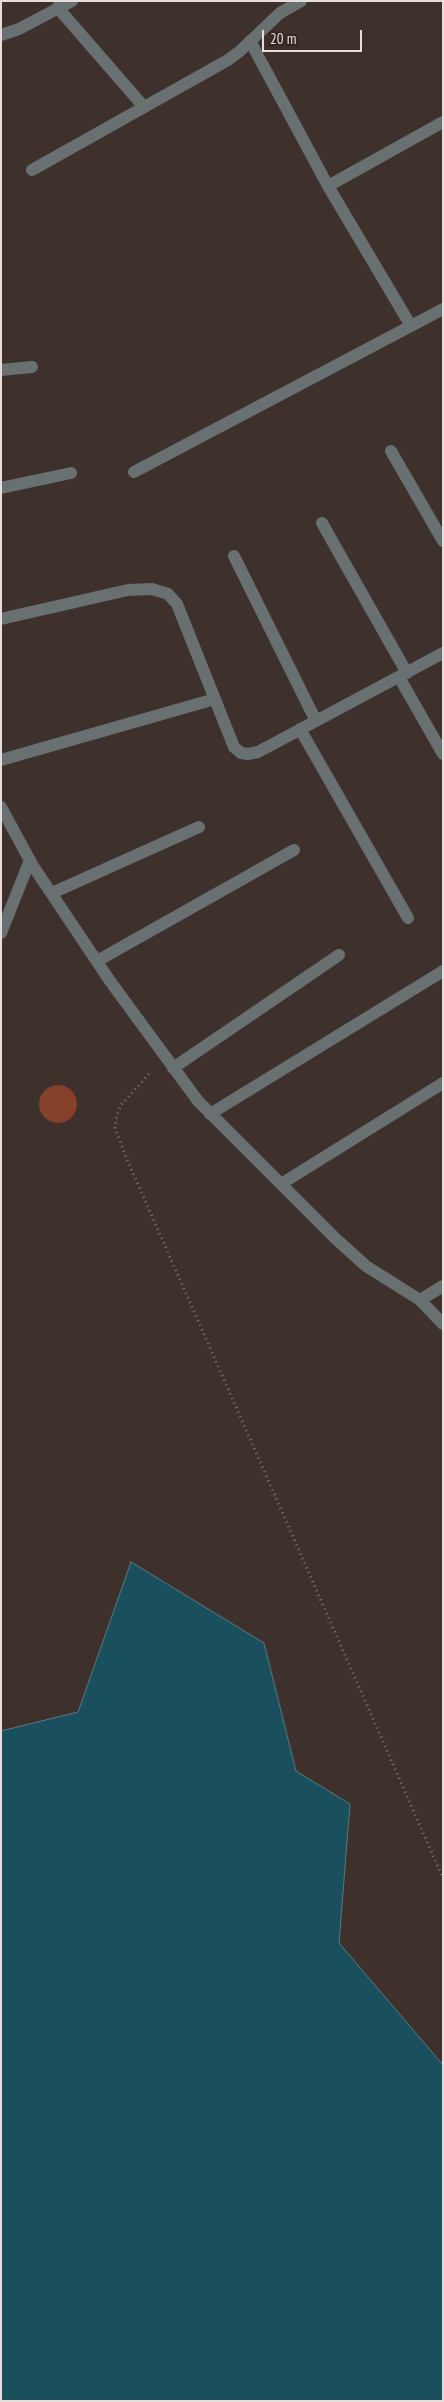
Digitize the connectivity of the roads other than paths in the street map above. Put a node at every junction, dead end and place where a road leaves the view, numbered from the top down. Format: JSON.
{"nodes":[{"id":1,"x":72,"y":1,"type":"edge"},
{"id":2,"x":301,"y":1,"type":"edge"},
{"id":3,"x":59,"y":5,"type":"edge"},
{"id":4,"x":1,"y":35,"type":"edge"},
{"id":5,"x":250,"y":41,"type":"junction"},
{"id":6,"x":144,"y":107,"type":"junction"},
{"id":7,"x":443,"y":122,"type":"edge"},
{"id":8,"x":32,"y":170,"type":"dead end"},
{"id":9,"x":328,"y":186,"type":"junction"},
{"id":10,"x":443,"y":309,"type":"edge"},
{"id":11,"x":411,"y":326,"type":"junction"},
{"id":12,"x":32,"y":367,"type":"dead end"},
{"id":13,"x":1,"y":370,"type":"edge"},
{"id":14,"x":391,"y":451,"type":"dead end"},
{"id":15,"x":134,"y":472,"type":"dead end"},
{"id":16,"x":71,"y":473,"type":"dead end"},
{"id":17,"x":1,"y":488,"type":"edge"},
{"id":18,"x":322,"y":523,"type":"dead end"},
{"id":19,"x":443,"y":541,"type":"edge"},
{"id":20,"x":234,"y":556,"type":"dead end"},
{"id":21,"x":1,"y":618,"type":"edge"},
{"id":22,"x":443,"y":653,"type":"edge"},
{"id":23,"x":403,"y":675,"type":"junction"},
{"id":24,"x":215,"y":699,"type":"junction"},
{"id":25,"x":316,"y":721,"type":"junction"},
{"id":26,"x":300,"y":730,"type":"junction"},
{"id":27,"x":443,"y":754,"type":"edge"},
{"id":28,"x":1,"y":760,"type":"edge"},
{"id":29,"x":1,"y":807,"type":"edge"},
{"id":30,"x":199,"y":827,"type":"dead end"},
{"id":31,"x":294,"y":850,"type":"dead end"},
{"id":32,"x":30,"y":860,"type":"junction"},
{"id":33,"x":52,"y":893,"type":"junction"},
{"id":34,"x":408,"y":918,"type":"dead end"},
{"id":35,"x":1,"y":933,"type":"edge"},
{"id":36,"x":339,"y":955,"type":"dead end"},
{"id":37,"x":97,"y":961,"type":"junction"},
{"id":38,"x":443,"y":971,"type":"edge"},
{"id":39,"x":173,"y":1068,"type":"junction"},
{"id":40,"x":443,"y":1083,"type":"edge"},
{"id":41,"x":210,"y":1114,"type":"junction"},
{"id":42,"x":281,"y":1184,"type":"junction"},
{"id":43,"x":443,"y":1286,"type":"edge"},
{"id":44,"x":420,"y":1300,"type":"junction"},
{"id":45,"x":443,"y":1324,"type":"edge"}],
"edges":[{"from":1,"to":3,"type":"street"},
{"from":2,"to":5,"type":"street"},
{"from":3,"to":4,"type":"street"},
{"from":3,"to":6,"type":"street"},
{"from":5,"to":6,"type":"street"},
{"from":5,"to":9,"type":"street"},
{"from":6,"to":8,"type":"street"},
{"from":7,"to":9,"type":"street"},
{"from":9,"to":11,"type":"street"},
{"from":10,"to":11,"type":"street"},
{"from":11,"to":15,"type":"street"},
{"from":12,"to":13,"type":"street"},
{"from":14,"to":19,"type":"street"},
{"from":16,"to":17,"type":"street"},
{"from":18,"to":23,"type":"street"},
{"from":20,"to":25,"type":"street"},
{"from":21,"to":24,"type":"street"},
{"from":22,"to":23,"type":"street"},
{"from":23,"to":25,"type":"street"},
{"from":23,"to":27,"type":"street"},
{"from":24,"to":26,"type":"street"},
{"from":24,"to":28,"type":"street"},
{"from":25,"to":26,"type":"street"},
{"from":26,"to":34,"type":"street"},
{"from":29,"to":32,"type":"street"},
{"from":30,"to":33,"type":"street"},
{"from":31,"to":37,"type":"street"},
{"from":32,"to":33,"type":"street"},
{"from":32,"to":35,"type":"street"},
{"from":33,"to":37,"type":"street"},
{"from":36,"to":39,"type":"street"},
{"from":37,"to":39,"type":"street"},
{"from":38,"to":41,"type":"street"},
{"from":39,"to":41,"type":"street"},
{"from":40,"to":42,"type":"street"},
{"from":41,"to":42,"type":"street"},
{"from":42,"to":44,"type":"street"},
{"from":43,"to":44,"type":"street"},
{"from":44,"to":45,"type":"street"}]}
